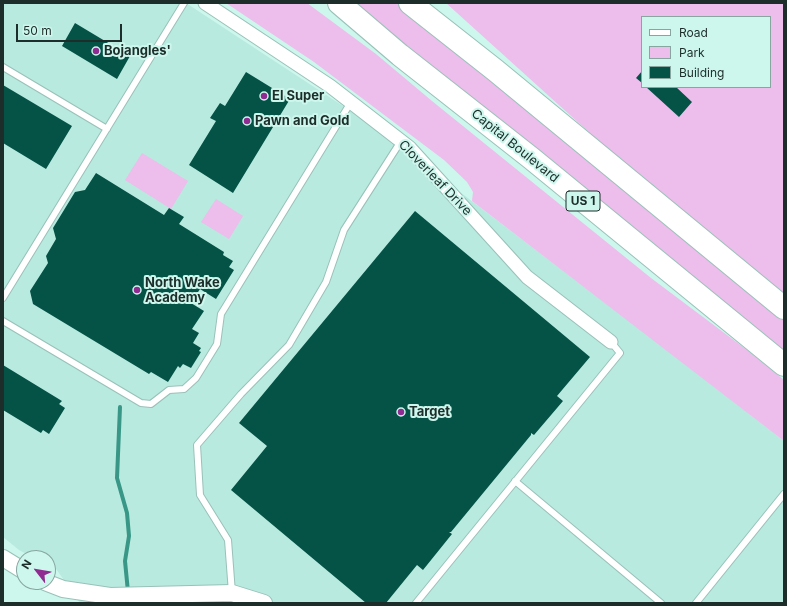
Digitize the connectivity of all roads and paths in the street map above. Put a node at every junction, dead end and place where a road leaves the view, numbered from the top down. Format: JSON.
{"nodes":[{"id":1,"x":184,"y":3,"type":"edge"},
{"id":2,"x":205,"y":3,"type":"edge"},
{"id":3,"x":324,"y":3,"type":"edge"},
{"id":4,"x":339,"y":3,"type":"edge"},
{"id":5,"x":410,"y":3,"type":"edge"},
{"id":6,"x":431,"y":3,"type":"edge"},
{"id":7,"x":381,"y":39,"type":"junction"},
{"id":8,"x":3,"y":67,"type":"edge"},
{"id":9,"x":495,"y":70,"type":"junction"},
{"id":10,"x":351,"y":102,"type":"junction"},
{"id":11,"x":107,"y":129,"type":"junction"},
{"id":12,"x":401,"y":141,"type":"junction"},
{"id":13,"x":3,"y":298,"type":"edge"},
{"id":14,"x":784,"y":308,"type":"edge"},
{"id":15,"x":3,"y":321,"type":"edge"},
{"id":16,"x":611,"y":342,"type":"joint"},
{"id":17,"x":784,"y":365,"type":"edge"},
{"id":18,"x":515,"y":481,"type":"junction"},
{"id":19,"x":784,"y":494,"type":"edge"},
{"id":20,"x":3,"y":558,"type":"edge"},
{"id":21,"x":16,"y":566,"type":"edge"},
{"id":22,"x":56,"y":587,"type":"edge"},
{"id":23,"x":232,"y":593,"type":"junction"},
{"id":24,"x":264,"y":603,"type":"edge"},
{"id":25,"x":416,"y":603,"type":"edge"},
{"id":26,"x":661,"y":603,"type":"edge"},
{"id":27,"x":696,"y":603,"type":"edge"}],
"edges":[{"from":1,"to":11,"type":"lane"},
{"from":2,"to":10,"type":"street","name":"Cloverleaf Drive"},
{"from":3,"to":7,"type":"highway"},
{"from":4,"to":7,"type":"highway","name":"Capital Boulevard","number":"US 1"},
{"from":5,"to":9,"type":"highway"},
{"from":6,"to":9,"type":"highway"},
{"from":7,"to":17,"type":"highway","name":"Capital Boulevard","number":"US 1"},
{"from":8,"to":11,"type":"lane"},
{"from":9,"to":14,"type":"highway"},
{"from":10,"to":12,"type":"street","name":"Cloverleaf Drive"},
{"from":10,"to":15,"type":"lane"},
{"from":11,"to":13,"type":"lane"},
{"from":12,"to":16,"type":"street","name":"Cloverleaf Drive"},
{"from":12,"to":23,"type":"lane"},
{"from":16,"to":18,"type":"lane"},
{"from":18,"to":25,"type":"lane"},
{"from":18,"to":26,"type":"lane"},
{"from":19,"to":27,"type":"lane"},
{"from":20,"to":21,"type":"street"},
{"from":22,"to":23,"type":"street"},
{"from":23,"to":24,"type":"street"}]}
